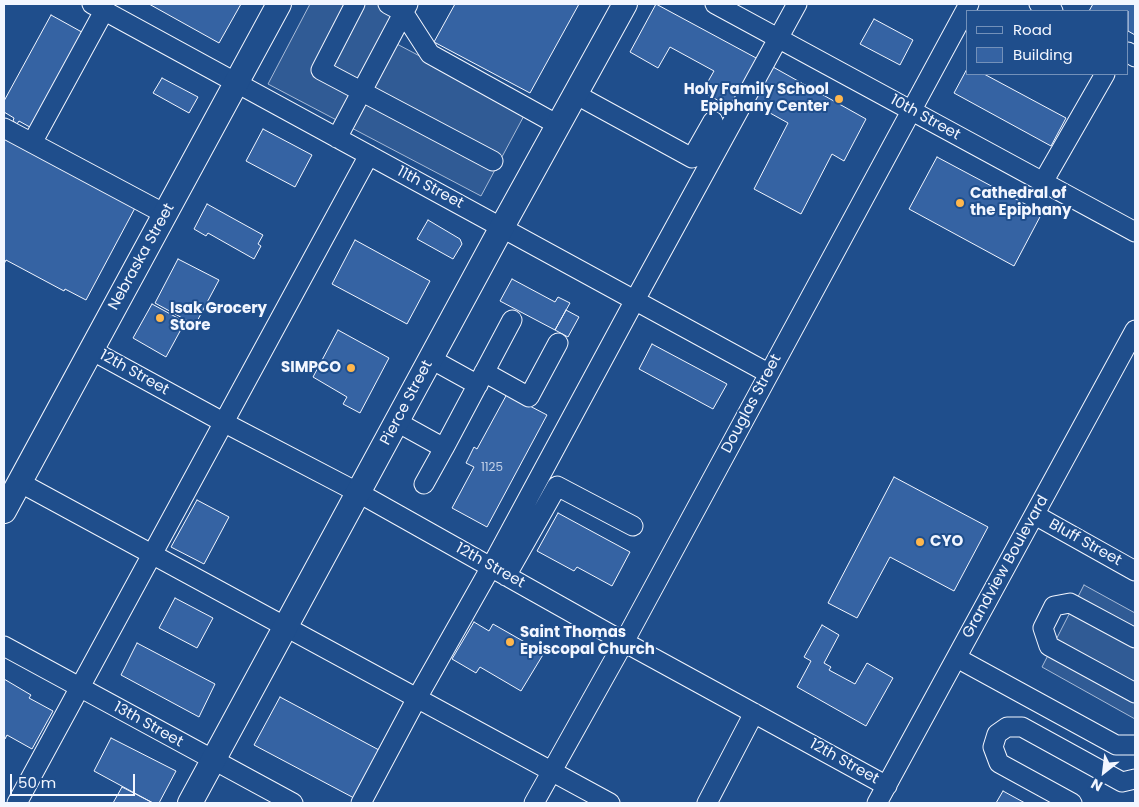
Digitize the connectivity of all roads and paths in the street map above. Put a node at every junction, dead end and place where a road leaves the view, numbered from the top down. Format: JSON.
{"nodes":[{"id":1,"x":280,"y":4,"type":"edge"},
{"id":2,"x":355,"y":4,"type":"edge"},
{"id":3,"x":625,"y":4,"type":"edge"},
{"id":4,"x":715,"y":4,"type":"edge"},
{"id":5,"x":798,"y":4,"type":"edge"},
{"id":6,"x":969,"y":4,"type":"edge"},
{"id":7,"x":1039,"y":4,"type":"edge"},
{"id":8,"x":400,"y":6,"type":"edge"},
{"id":9,"x":98,"y":7,"type":"edge"},
{"id":10,"x":1051,"y":10,"type":"edge"},
{"id":11,"x":779,"y":38,"type":"junction"},
{"id":12,"x":1104,"y":75,"type":"edge"},
{"id":13,"x":236,"y":83,"type":"junction"},
{"id":14,"x":362,"y":92,"type":"junction"},
{"id":15,"x":575,"y":94,"type":"junction"},
{"id":16,"x":911,"y":110,"type":"junction"},
{"id":17,"x":713,"y":121,"type":"dead end"},
{"id":18,"x":558,"y":125,"type":"junction"},
{"id":19,"x":4,"y":128,"type":"edge"},
{"id":20,"x":338,"y":138,"type":"junction"},
{"id":21,"x":32,"y":143,"type":"junction"},
{"id":22,"x":369,"y":155,"type":"junction"},
{"id":23,"x":493,"y":161,"type":"dead end"},
{"id":24,"x":1043,"y":182,"type":"junction"},
{"id":25,"x":165,"y":214,"type":"junction"},
{"id":26,"x":502,"y":227,"type":"junction"},
{"id":27,"x":1135,"y":232,"type":"edge"},
{"id":28,"x":635,"y":300,"type":"junction"},
{"id":29,"x":512,"y":320,"type":"dead end"},
{"id":30,"x":1135,"y":330,"type":"edge"},
{"id":31,"x":558,"y":343,"type":"dead end"},
{"id":32,"x":91,"y":350,"type":"junction"},
{"id":33,"x":431,"y":359,"type":"junction"},
{"id":34,"x":768,"y":373,"type":"junction"},
{"id":35,"x":481,"y":378,"type":"junction"},
{"id":36,"x":223,"y":422,"type":"junction"},
{"id":37,"x":397,"y":422,"type":"junction"},
{"id":38,"x":444,"y":448,"type":"junction"},
{"id":39,"x":19,"y":482,"type":"junction"},
{"id":40,"x":424,"y":484,"type":"dead end"},
{"id":41,"x":359,"y":493,"type":"junction"},
{"id":42,"x":4,"y":511,"type":"edge"},
{"id":43,"x":1035,"y":515,"type":"junction"},
{"id":44,"x":633,"y":526,"type":"dead end"},
{"id":45,"x":153,"y":554,"type":"junction"},
{"id":46,"x":1135,"y":571,"type":"edge"},
{"id":47,"x":499,"y":572,"type":"junction"},
{"id":48,"x":286,"y":627,"type":"junction"},
{"id":49,"x":1135,"y":638,"type":"edge"},
{"id":50,"x":624,"y":642,"type":"junction"},
{"id":51,"x":4,"y":646,"type":"edge"},
{"id":52,"x":957,"y":658,"type":"junction"},
{"id":53,"x":79,"y":688,"type":"junction"},
{"id":54,"x":1135,"y":693,"type":"edge"},
{"id":55,"x":417,"y":698,"type":"junction"},
{"id":56,"x":754,"y":713,"type":"junction"},
{"id":57,"x":1135,"y":745,"type":"edge"},
{"id":58,"x":214,"y":761,"type":"junction"},
{"id":59,"x":551,"y":771,"type":"junction"},
{"id":60,"x":1135,"y":779,"type":"edge"},
{"id":61,"x":887,"y":786,"type":"junction"},
{"id":62,"x":17,"y":803,"type":"edge"},
{"id":63,"x":190,"y":803,"type":"edge"},
{"id":64,"x":293,"y":803,"type":"edge"},
{"id":65,"x":361,"y":803,"type":"edge"},
{"id":66,"x":534,"y":803,"type":"edge"},
{"id":67,"x":610,"y":803,"type":"edge"},
{"id":68,"x":706,"y":803,"type":"edge"},
{"id":69,"x":878,"y":803,"type":"edge"},
{"id":70,"x":1072,"y":803,"type":"edge"}],
"edges":[{"from":1,"to":13,"type":"main road","name":"Nebraska Street"},
{"from":2,"to":14,"type":"street"},
{"from":3,"to":15,"type":"main road","name":"Pierce Street"},
{"from":4,"to":11,"type":"street","name":"10th Street"},
{"from":5,"to":11,"type":"street"},
{"from":6,"to":16,"type":"street","name":"Douglas Street"},
{"from":7,"to":10,"type":"street"},
{"from":8,"to":14,"type":"street"},
{"from":8,"to":18,"type":"street"},
{"from":9,"to":13,"type":"street","name":"11th Street"},
{"from":9,"to":21,"type":"street"},
{"from":11,"to":16,"type":"street","name":"10th Street"},
{"from":11,"to":28,"type":"street"},
{"from":12,"to":24,"type":"street"},
{"from":13,"to":20,"type":"street","name":"11th Street"},
{"from":13,"to":25,"type":"main road","name":"Nebraska Street"},
{"from":14,"to":20,"type":"street"},
{"from":14,"to":23,"type":"street"},
{"from":15,"to":17,"type":"street"},
{"from":15,"to":18,"type":"main road","name":"Pierce Street"},
{"from":16,"to":24,"type":"street","name":"10th Street"},
{"from":16,"to":34,"type":"street","name":"Douglas Street"},
{"from":18,"to":26,"type":"main road","name":"Pierce Street"},
{"from":19,"to":21,"type":"street"},
{"from":20,"to":22,"type":"street","name":"11th Street"},
{"from":21,"to":25,"type":"street"},
{"from":22,"to":26,"type":"street","name":"11th Street"},
{"from":22,"to":36,"type":"street"},
{"from":24,"to":27,"type":"street","name":"10th Street"},
{"from":25,"to":32,"type":"main road","name":"Nebraska Street"},
{"from":26,"to":28,"type":"street","name":"11th Street"},
{"from":26,"to":33,"type":"main road","name":"Pierce Street"},
{"from":28,"to":34,"type":"street","name":"11th Street"},
{"from":28,"to":47,"type":"street"},
{"from":29,"to":35,"type":"street"},
{"from":30,"to":43,"type":"street","name":"Grandview Boulevard"},
{"from":31,"to":35,"type":"street"},
{"from":32,"to":36,"type":"street","name":"12th Street"},
{"from":32,"to":39,"type":"main road","name":"Nebraska Street"},
{"from":33,"to":35,"type":"street"},
{"from":33,"to":37,"type":"main road","name":"Pierce Street"},
{"from":34,"to":50,"type":"street","name":"Douglas Street"},
{"from":35,"to":38,"type":"street"},
{"from":36,"to":41,"type":"street","name":"12th Street"},
{"from":36,"to":45,"type":"street"},
{"from":37,"to":38,"type":"street"},
{"from":37,"to":41,"type":"main road","name":"Pierce Street"},
{"from":38,"to":40,"type":"street"},
{"from":39,"to":42,"type":"main road","name":"Nebraska Street"},
{"from":39,"to":45,"type":"street"},
{"from":41,"to":47,"type":"street","name":"12th Street"},
{"from":41,"to":48,"type":"main road","name":"Pierce Street"},
{"from":43,"to":46,"type":"street","name":"Bluff Street"},
{"from":43,"to":52,"type":"street","name":"Grandview Boulevard"},
{"from":44,"to":47,"type":"street"},
{"from":45,"to":48,"type":"street"},
{"from":45,"to":53,"type":"street"},
{"from":47,"to":50,"type":"street","name":"12th Street"},
{"from":47,"to":55,"type":"street"},
{"from":48,"to":55,"type":"street"},
{"from":48,"to":58,"type":"main road","name":"Pierce Street"},
{"from":49,"to":54,"type":"street"},
{"from":50,"to":56,"type":"street","name":"12th Street"},
{"from":50,"to":59,"type":"street","name":"Douglas Street"},
{"from":51,"to":53,"type":"street","name":"13th Street"},
{"from":52,"to":57,"type":"street"},
{"from":52,"to":61,"type":"street","name":"Grandview Boulevard"},
{"from":53,"to":58,"type":"street","name":"13th Street"},
{"from":53,"to":62,"type":"street"},
{"from":55,"to":59,"type":"street"},
{"from":55,"to":65,"type":"street"},
{"from":56,"to":61,"type":"street","name":"12th Street"},
{"from":56,"to":68,"type":"street"},
{"from":58,"to":63,"type":"main road","name":"Pierce Street"},
{"from":58,"to":64,"type":"street","name":"13th Street"},
{"from":59,"to":66,"type":"street","name":"Douglas Street"},
{"from":59,"to":67,"type":"street"},
{"from":60,"to":70,"type":"street"},
{"from":61,"to":69,"type":"street","name":"Grandview Boulevard"}]}
